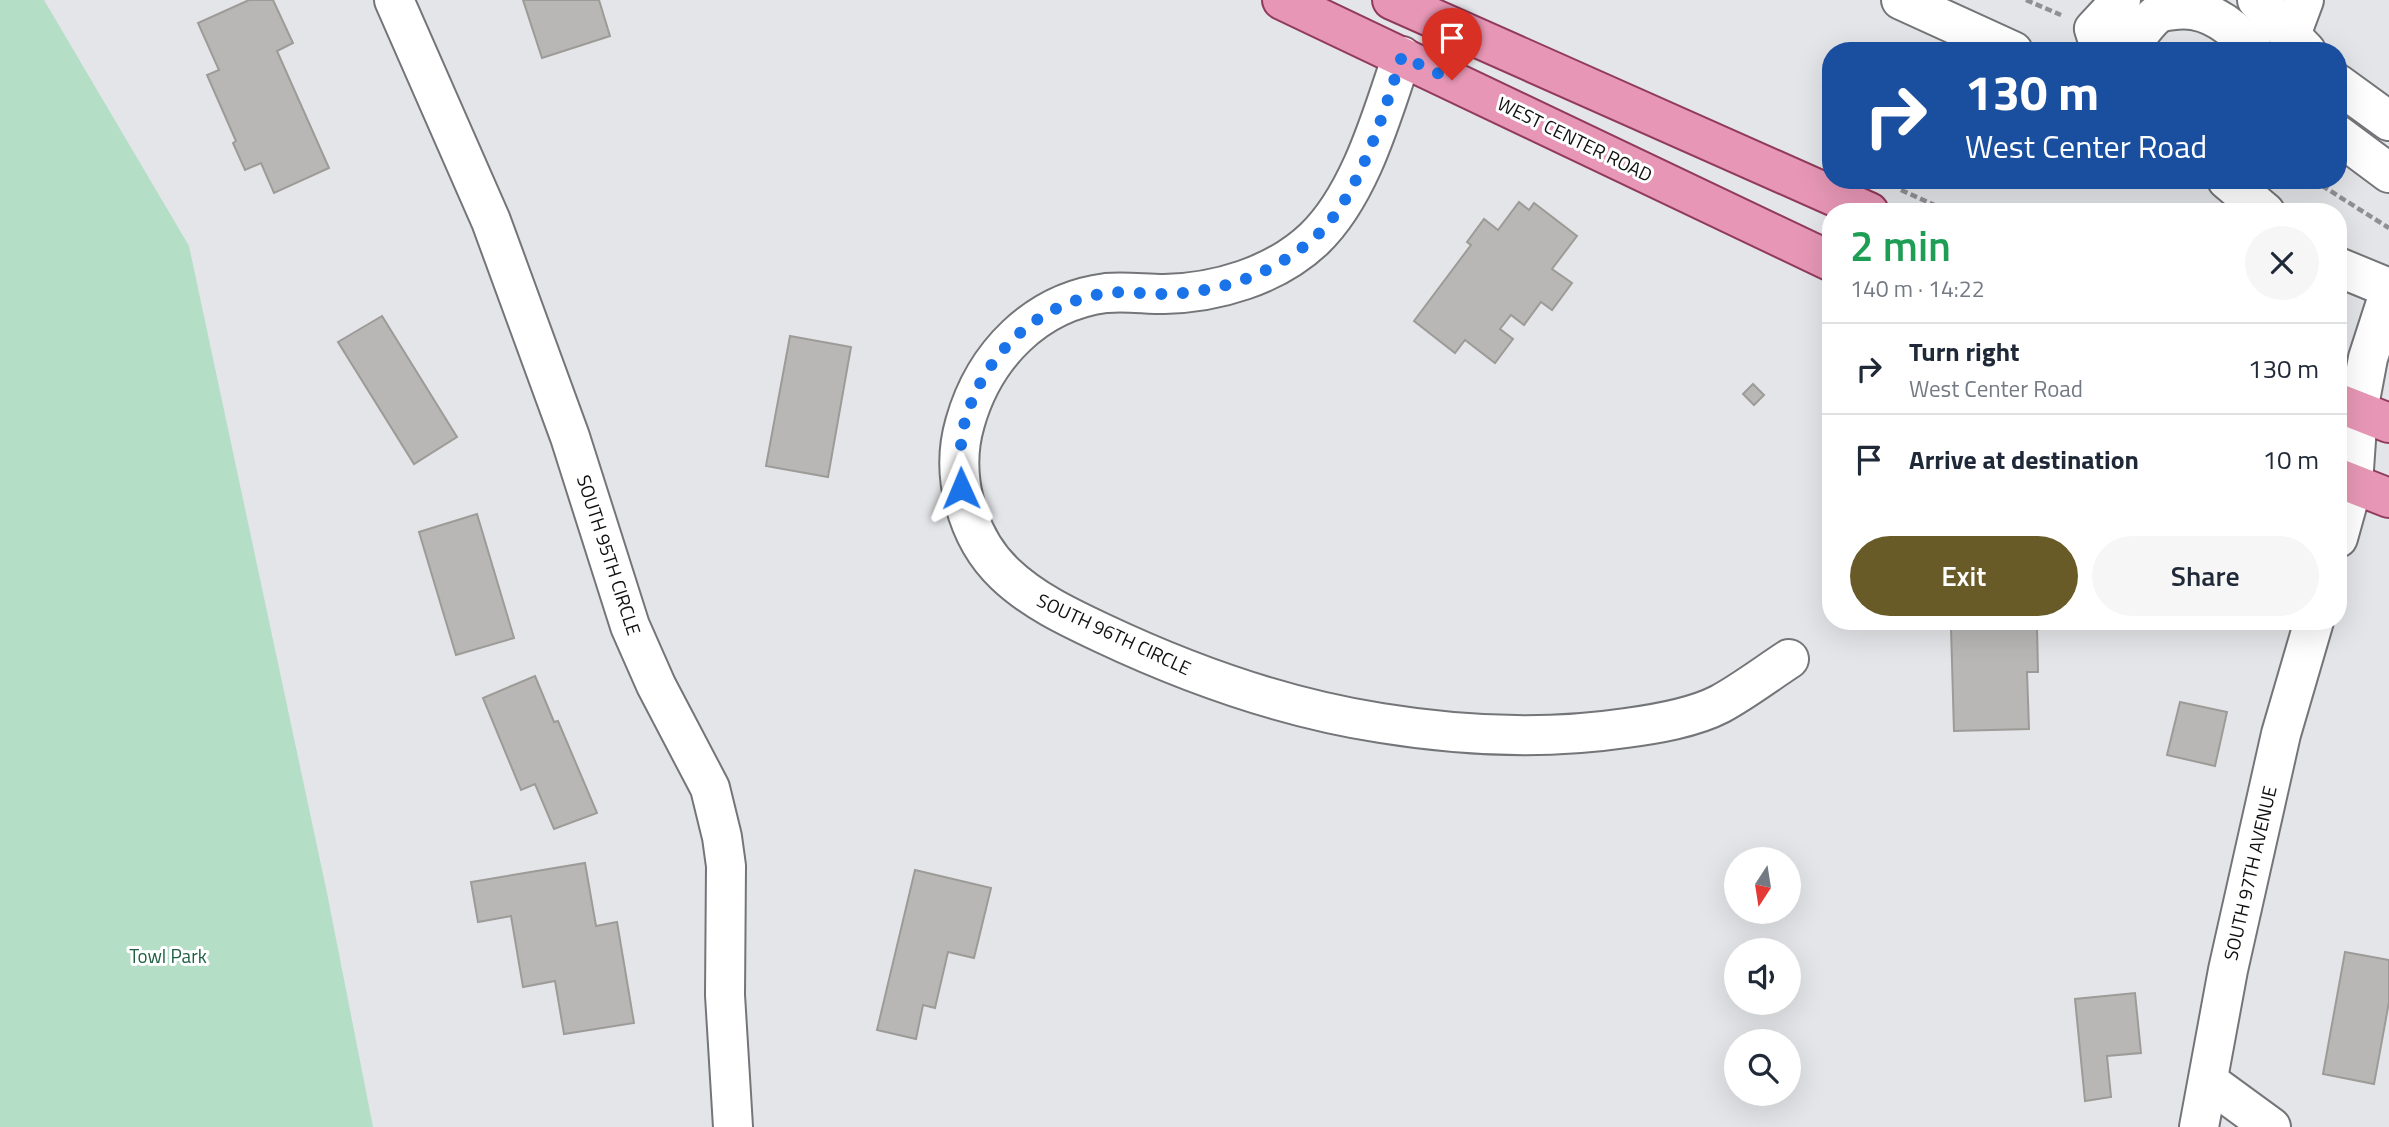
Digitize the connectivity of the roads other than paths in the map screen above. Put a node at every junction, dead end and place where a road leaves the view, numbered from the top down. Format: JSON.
{"nodes":[{"id":1,"x":394,"y":0,"type":"edge"},
{"id":2,"x":1282,"y":0,"type":"edge"},
{"id":3,"x":1392,"y":0,"type":"edge"},
{"id":4,"x":1901,"y":0,"type":"edge"},
{"id":5,"x":2121,"y":0,"type":"edge"},
{"id":6,"x":2304,"y":0,"type":"edge"},
{"id":7,"x":2249,"y":20,"type":"edge"},
{"id":8,"x":1992,"y":42,"type":"edge"},
{"id":9,"x":2098,"y":42,"type":"edge"},
{"id":10,"x":2131,"y":42,"type":"edge"},
{"id":11,"x":2297,"y":42,"type":"edge"},
{"id":12,"x":2299,"y":42,"type":"edge"},
{"id":13,"x":1402,"y":56,"type":"junction"},
{"id":14,"x":2347,"y":91,"type":"edge"},
{"id":15,"x":2389,"y":121,"type":"edge"},
{"id":16,"x":2347,"y":142,"type":"edge"},
{"id":17,"x":2389,"y":173,"type":"edge"},
{"id":18,"x":1822,"y":176,"type":"edge"},
{"id":19,"x":1855,"y":189,"type":"edge"},
{"id":20,"x":2238,"y":189,"type":"edge"},
{"id":21,"x":1884,"y":201,"type":"edge"},
{"id":22,"x":2254,"y":203,"type":"edge"},
{"id":23,"x":1822,"y":257,"type":"edge"},
{"id":24,"x":2347,"y":271,"type":"edge"},
{"id":25,"x":2389,"y":291,"type":"edge"},
{"id":26,"x":2362,"y":413,"type":"edge"},
{"id":27,"x":2347,"y":473,"type":"edge"},
{"id":28,"x":2347,"y":482,"type":"edge"},
{"id":29,"x":2389,"y":498,"type":"edge"},
{"id":30,"x":2311,"y":630,"type":"edge"},
{"id":31,"x":1789,"y":659,"type":"dead end"},
{"id":32,"x":2208,"y":1082,"type":"junction"},
{"id":33,"x":733,"y":1127,"type":"edge"},
{"id":34,"x":2199,"y":1127,"type":"edge"},
{"id":35,"x":2271,"y":1127,"type":"edge"}],
"edges":[{"from":1,"to":33,"type":"street","name":"SOUTH 95TH CIRCLE"},
{"from":2,"to":13,"type":"main road","name":"WEST CENTER ROAD"},
{"from":3,"to":18,"type":"main road"},
{"from":4,"to":8,"type":"street"},
{"from":5,"to":9,"type":"street"},
{"from":6,"to":12,"type":"street"},
{"from":7,"to":10,"type":"street"},
{"from":7,"to":11,"type":"street"},
{"from":13,"to":23,"type":"main road","name":"WEST CENTER ROAD"},
{"from":13,"to":31,"type":"street","name":"SOUTH 96TH CIRCLE"},
{"from":14,"to":15,"type":"street"},
{"from":16,"to":17,"type":"street"},
{"from":19,"to":21,"type":"main road"},
{"from":20,"to":22,"type":"street"},
{"from":24,"to":25,"type":"street"},
{"from":25,"to":26,"type":"street"},
{"from":26,"to":27,"type":"street"},
{"from":28,"to":29,"type":"main road"},
{"from":30,"to":32,"type":"street","name":"SOUTH 97TH AVENUE"},
{"from":32,"to":34,"type":"street","name":"SOUTH 97TH AVENUE"},
{"from":32,"to":35,"type":"street"}]}
